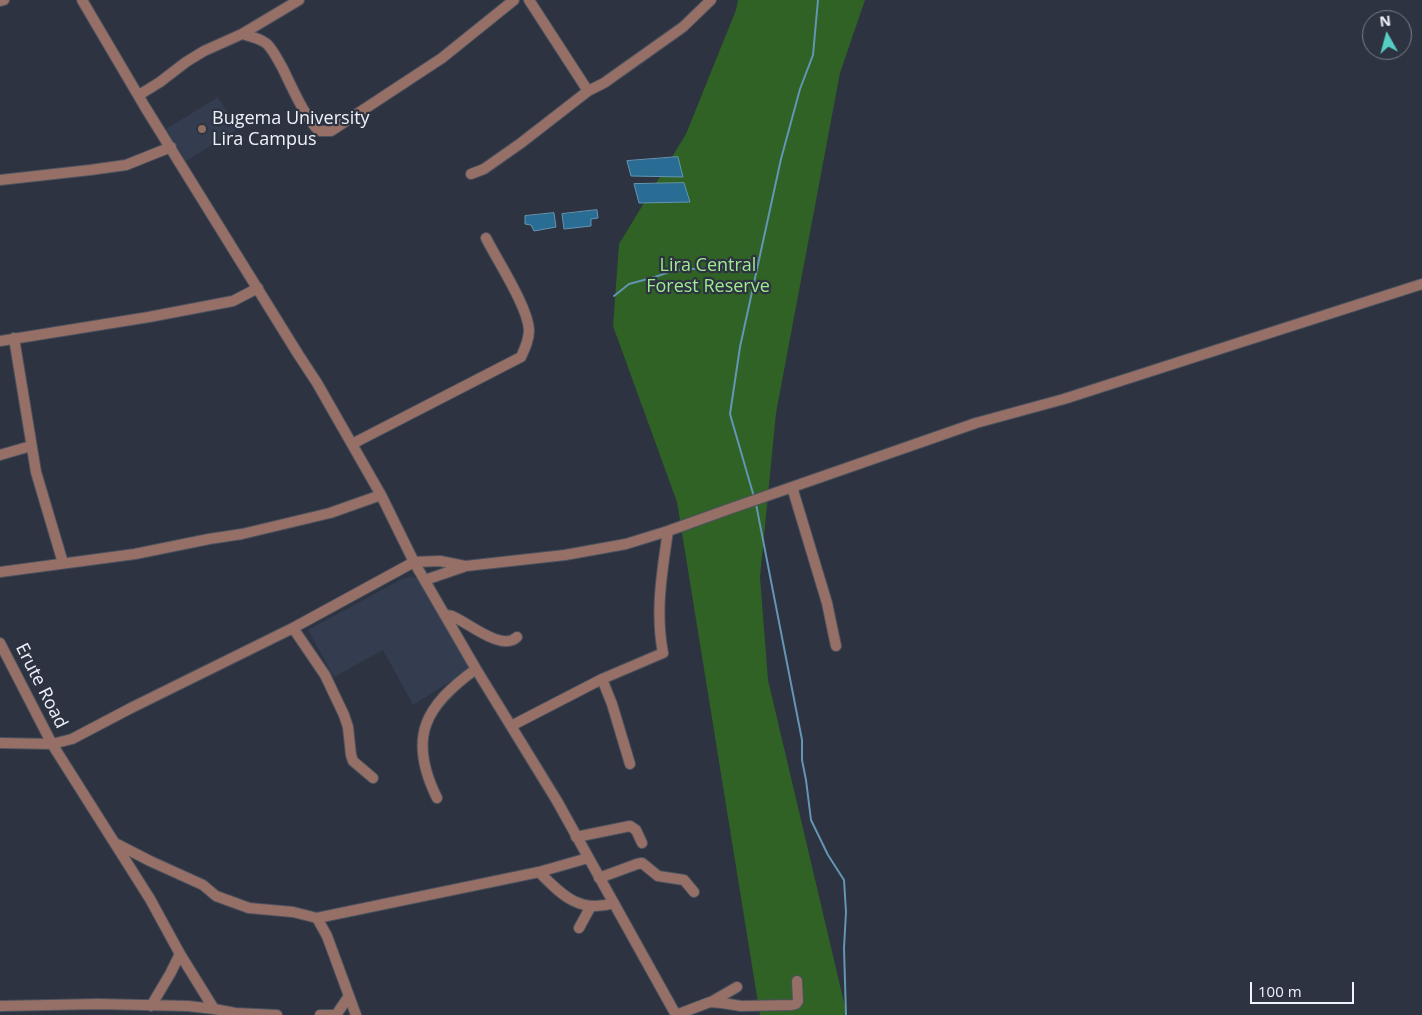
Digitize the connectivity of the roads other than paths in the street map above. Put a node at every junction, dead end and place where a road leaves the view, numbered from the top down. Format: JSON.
{"nodes":[{"id":1,"x":4,"y":0,"type":"edge"},
{"id":2,"x":82,"y":0,"type":"edge"},
{"id":3,"x":299,"y":0,"type":"edge"},
{"id":4,"x":514,"y":0,"type":"edge"},
{"id":5,"x":529,"y":0,"type":"edge"},
{"id":6,"x":711,"y":0,"type":"edge"},
{"id":7,"x":0,"y":1,"type":"edge"},
{"id":8,"x":242,"y":34,"type":"junction"},
{"id":9,"x":588,"y":92,"type":"junction"},
{"id":10,"x":139,"y":96,"type":"junction"},
{"id":11,"x":170,"y":147,"type":"junction"},
{"id":12,"x":472,"y":174,"type":"dead end"},
{"id":13,"x":0,"y":180,"type":"edge"},
{"id":14,"x":486,"y":238,"type":"dead end"},
{"id":15,"x":1422,"y":284,"type":"edge"},
{"id":16,"x":258,"y":288,"type":"junction"},
{"id":17,"x":14,"y":338,"type":"junction"},
{"id":18,"x":0,"y":341,"type":"edge"},
{"id":19,"x":352,"y":444,"type":"junction"},
{"id":20,"x":31,"y":446,"type":"junction"},
{"id":21,"x":0,"y":455,"type":"edge"},
{"id":22,"x":792,"y":487,"type":"junction"},
{"id":23,"x":381,"y":495,"type":"junction"},
{"id":24,"x":668,"y":531,"type":"junction"},
{"id":25,"x":414,"y":562,"type":"junction"},
{"id":26,"x":63,"y":563,"type":"junction"},
{"id":27,"x":466,"y":566,"type":"junction"},
{"id":28,"x":0,"y":572,"type":"edge"},
{"id":29,"x":425,"y":580,"type":"junction"},
{"id":30,"x":446,"y":615,"type":"junction"},
{"id":31,"x":293,"y":628,"type":"junction"},
{"id":32,"x":517,"y":637,"type":"dead end"},
{"id":33,"x":0,"y":642,"type":"edge"},
{"id":34,"x":836,"y":646,"type":"dead end"},
{"id":35,"x":476,"y":669,"type":"junction"},
{"id":36,"x":602,"y":679,"type":"junction"},
{"id":37,"x":511,"y":726,"type":"junction"},
{"id":38,"x":0,"y":743,"type":"edge"},
{"id":39,"x":52,"y":744,"type":"junction"},
{"id":40,"x":630,"y":764,"type":"dead end"},
{"id":41,"x":373,"y":778,"type":"dead end"},
{"id":42,"x":437,"y":798,"type":"dead end"},
{"id":43,"x":576,"y":837,"type":"junction"},
{"id":44,"x":642,"y":843,"type":"dead end"},
{"id":45,"x":116,"y":844,"type":"junction"},
{"id":46,"x":588,"y":858,"type":"junction"},
{"id":47,"x":539,"y":872,"type":"junction"},
{"id":48,"x":600,"y":878,"type":"junction"},
{"id":49,"x":694,"y":892,"type":"dead end"},
{"id":50,"x":614,"y":903,"type":"junction"},
{"id":51,"x":591,"y":906,"type":"junction"},
{"id":52,"x":317,"y":918,"type":"junction"},
{"id":53,"x":579,"y":928,"type":"dead end"},
{"id":54,"x":180,"y":954,"type":"junction"},
{"id":55,"x":797,"y":981,"type":"dead end"},
{"id":56,"x":737,"y":987,"type":"dead end"},
{"id":57,"x":349,"y":996,"type":"junction"},
{"id":58,"x":710,"y":1002,"type":"junction"},
{"id":59,"x":0,"y":1006,"type":"edge"},
{"id":60,"x":151,"y":1006,"type":"junction"},
{"id":61,"x":214,"y":1009,"type":"junction"},
{"id":62,"x":186,"y":1011,"type":"edge"},
{"id":63,"x":277,"y":1015,"type":"edge"},
{"id":64,"x":320,"y":1015,"type":"edge"},
{"id":65,"x":336,"y":1015,"type":"edge"},
{"id":66,"x":356,"y":1015,"type":"edge"},
{"id":67,"x":676,"y":1015,"type":"edge"}],
"edges":[{"from":1,"to":7,"type":"street"},
{"from":2,"to":10,"type":"street"},
{"from":3,"to":8,"type":"street"},
{"from":4,"to":8,"type":"street"},
{"from":5,"to":9,"type":"street"},
{"from":6,"to":9,"type":"street"},
{"from":8,"to":10,"type":"street"},
{"from":9,"to":12,"type":"street"},
{"from":10,"to":11,"type":"street"},
{"from":11,"to":13,"type":"street"},
{"from":11,"to":16,"type":"street"},
{"from":14,"to":19,"type":"street"},
{"from":15,"to":22,"type":"street"},
{"from":16,"to":17,"type":"street"},
{"from":16,"to":19,"type":"street"},
{"from":17,"to":18,"type":"street"},
{"from":17,"to":20,"type":"street"},
{"from":19,"to":23,"type":"street"},
{"from":20,"to":21,"type":"street"},
{"from":20,"to":26,"type":"street"},
{"from":22,"to":24,"type":"street"},
{"from":22,"to":34,"type":"street"},
{"from":23,"to":25,"type":"street"},
{"from":23,"to":26,"type":"street"},
{"from":24,"to":27,"type":"street"},
{"from":24,"to":36,"type":"street"},
{"from":25,"to":27,"type":"street"},
{"from":25,"to":29,"type":"street"},
{"from":25,"to":31,"type":"street"},
{"from":26,"to":28,"type":"street"},
{"from":27,"to":29,"type":"street"},
{"from":29,"to":30,"type":"street"},
{"from":30,"to":32,"type":"street"},
{"from":30,"to":35,"type":"street"},
{"from":31,"to":39,"type":"street"},
{"from":31,"to":41,"type":"street"},
{"from":33,"to":39,"type":"street","name":"Erute Road"},
{"from":35,"to":37,"type":"street"},
{"from":35,"to":42,"type":"street"},
{"from":36,"to":37,"type":"street"},
{"from":36,"to":40,"type":"street"},
{"from":37,"to":43,"type":"street"},
{"from":38,"to":39,"type":"street"},
{"from":39,"to":45,"type":"street","name":"Erute Road"},
{"from":43,"to":44,"type":"street"},
{"from":43,"to":46,"type":"street"},
{"from":45,"to":52,"type":"street"},
{"from":45,"to":54,"type":"street","name":"Erute Road"},
{"from":46,"to":47,"type":"street"},
{"from":46,"to":48,"type":"street"},
{"from":47,"to":51,"type":"street"},
{"from":47,"to":52,"type":"street"},
{"from":48,"to":49,"type":"street"},
{"from":48,"to":50,"type":"street"},
{"from":50,"to":51,"type":"street"},
{"from":50,"to":67,"type":"street"},
{"from":51,"to":53,"type":"street"},
{"from":52,"to":57,"type":"street"},
{"from":54,"to":60,"type":"street"},
{"from":54,"to":61,"type":"street","name":"Erute Road"},
{"from":55,"to":58,"type":"street"},
{"from":56,"to":58,"type":"street"},
{"from":57,"to":65,"type":"street"},
{"from":57,"to":66,"type":"street"},
{"from":58,"to":67,"type":"street"},
{"from":59,"to":60,"type":"street"},
{"from":60,"to":62,"type":"street"},
{"from":61,"to":62,"type":"street"},
{"from":61,"to":63,"type":"street"},
{"from":64,"to":65,"type":"street"}]}
